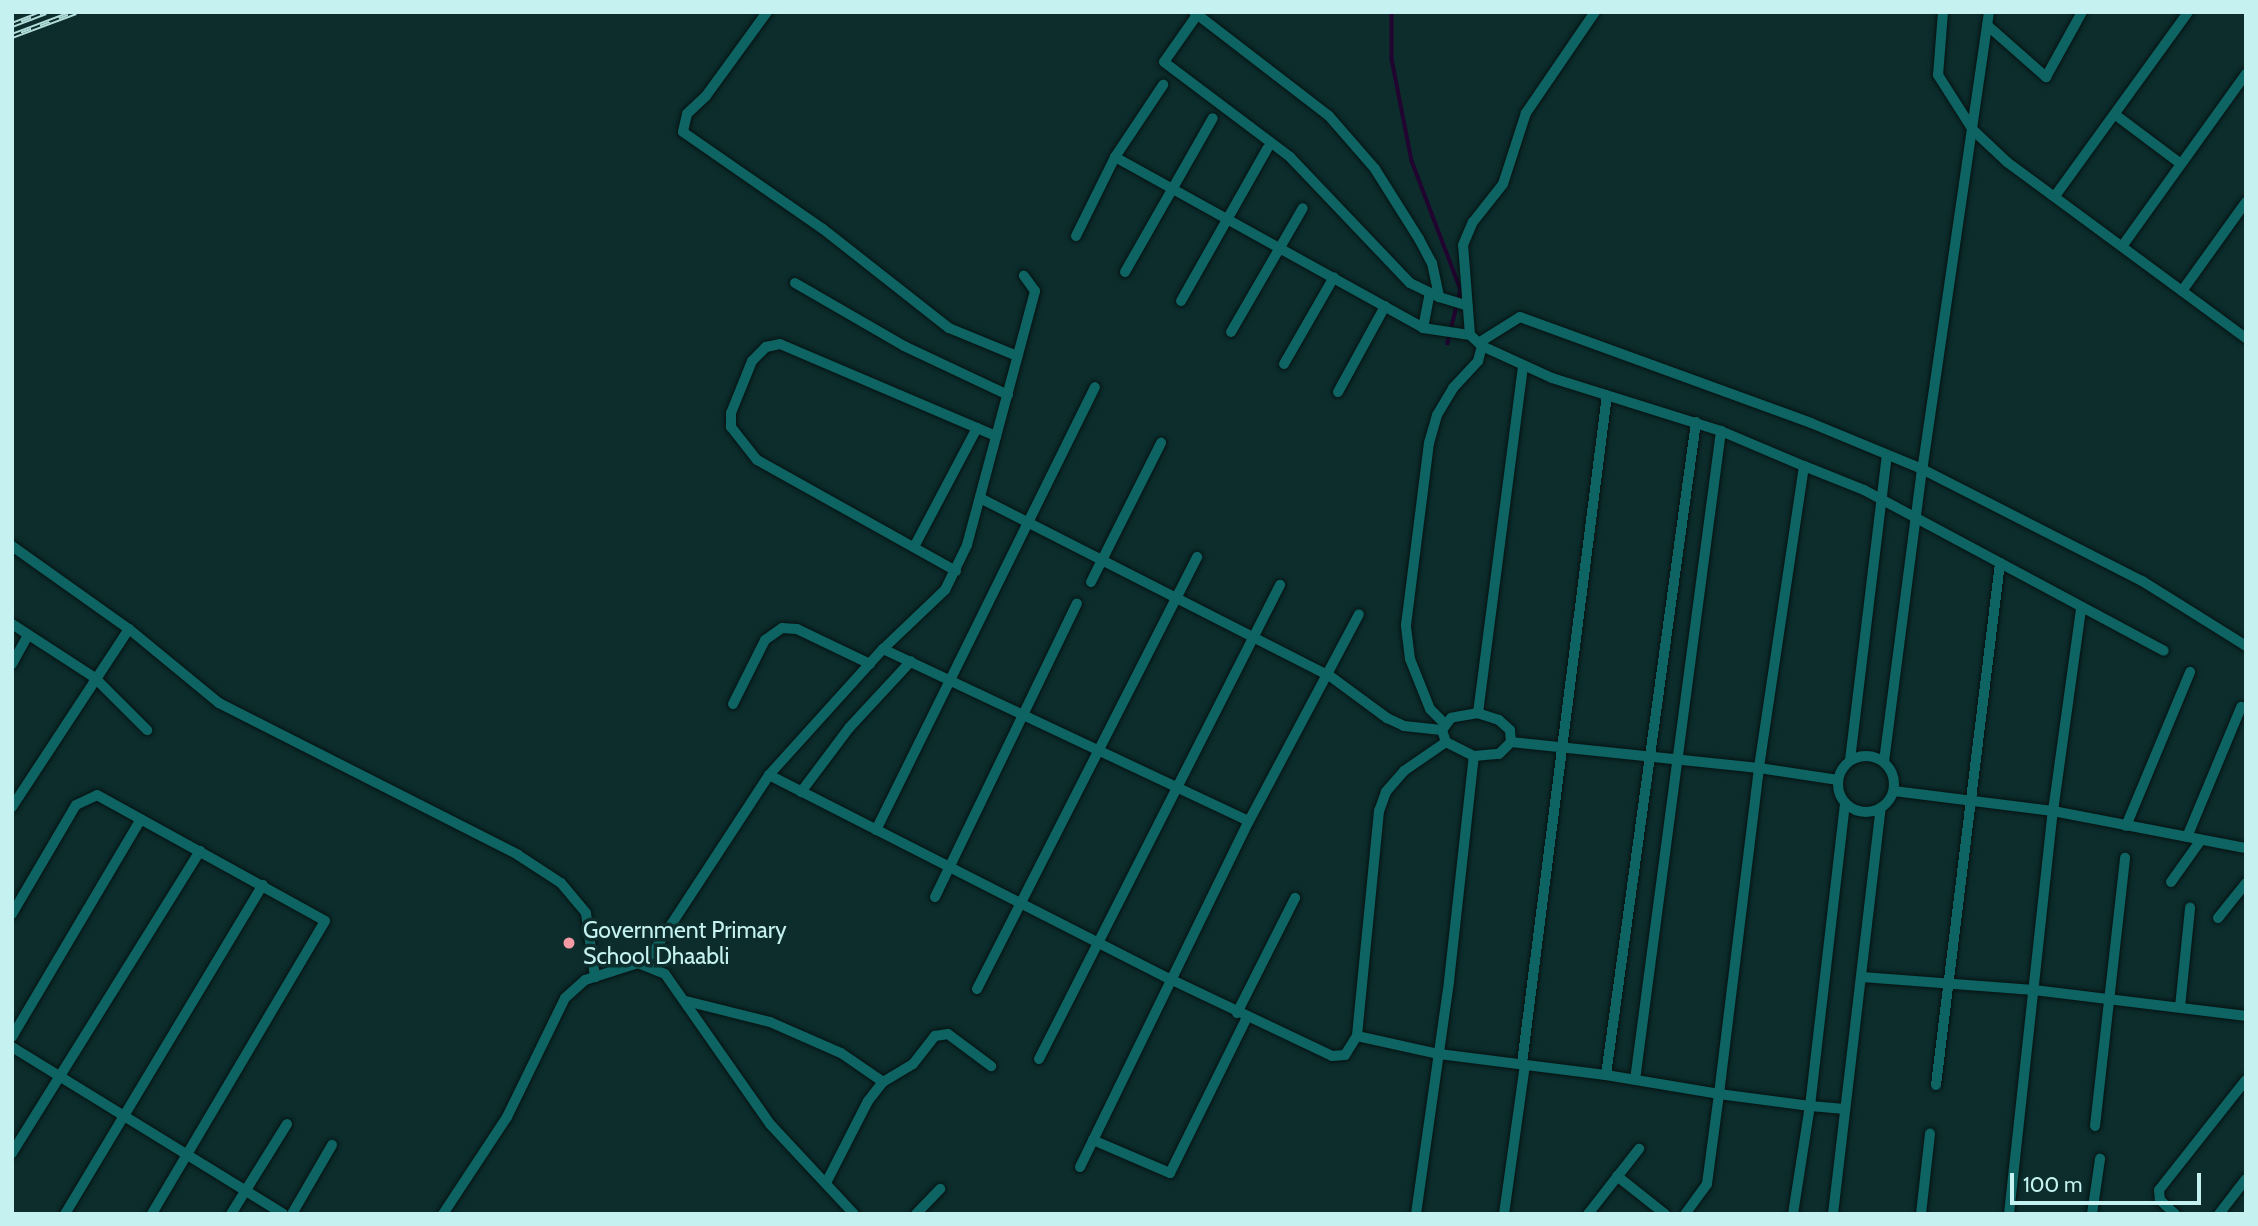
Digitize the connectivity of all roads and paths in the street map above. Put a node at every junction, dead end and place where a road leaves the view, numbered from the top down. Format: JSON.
{"nodes":[{"id":1,"x":767,"y":12,"type":"edge"},
{"id":2,"x":1595,"y":12,"type":"edge"},
{"id":3,"x":1943,"y":12,"type":"edge"},
{"id":4,"x":1989,"y":12,"type":"edge"},
{"id":5,"x":2082,"y":12,"type":"edge"},
{"id":6,"x":2188,"y":12,"type":"edge"},
{"id":7,"x":1196,"y":13,"type":"edge"},
{"id":8,"x":1987,"y":25,"type":"junction"},
{"id":9,"x":2246,"y":74,"type":"edge"},
{"id":10,"x":1163,"y":85,"type":"dead end"},
{"id":11,"x":2117,"y":116,"type":"junction"},
{"id":12,"x":1213,"y":118,"type":"dead end"},
{"id":13,"x":1973,"y":130,"type":"junction"},
{"id":14,"x":1267,"y":149,"type":"dead end"},
{"id":15,"x":1115,"y":157,"type":"junction"},
{"id":16,"x":2181,"y":164,"type":"junction"},
{"id":17,"x":1173,"y":189,"type":"junction"},
{"id":18,"x":2055,"y":197,"type":"junction"},
{"id":19,"x":2246,"y":202,"type":"edge"},
{"id":20,"x":1303,"y":208,"type":"dead end"},
{"id":21,"x":1229,"y":219,"type":"junction"},
{"id":22,"x":1076,"y":236,"type":"dead end"},
{"id":23,"x":2123,"y":245,"type":"junction"},
{"id":24,"x":1279,"y":247,"type":"junction"},
{"id":25,"x":1125,"y":272,"type":"dead end"},
{"id":26,"x":1024,"y":276,"type":"dead end"},
{"id":27,"x":1334,"y":277,"type":"junction"},
{"id":28,"x":795,"y":283,"type":"dead end"},
{"id":29,"x":2182,"y":291,"type":"junction"},
{"id":30,"x":1434,"y":296,"type":"junction"},
{"id":31,"x":1181,"y":301,"type":"dead end"},
{"id":32,"x":1461,"y":303,"type":"junction"},
{"id":33,"x":1385,"y":306,"type":"junction"},
{"id":34,"x":2246,"y":323,"type":"edge"},
{"id":35,"x":1423,"y":328,"type":"junction"},
{"id":36,"x":1231,"y":332,"type":"dead end"},
{"id":37,"x":2242,"y":335,"type":"edge"},
{"id":38,"x":1478,"y":341,"type":"junction"},
{"id":39,"x":1017,"y":356,"type":"junction"},
{"id":40,"x":1284,"y":364,"type":"dead end"},
{"id":41,"x":1523,"y":366,"type":"junction"},
{"id":42,"x":1096,"y":387,"type":"dead end"},
{"id":43,"x":1338,"y":392,"type":"dead end"},
{"id":44,"x":1606,"y":395,"type":"junction"},
{"id":45,"x":1008,"y":396,"type":"junction"},
{"id":46,"x":1696,"y":422,"type":"junction"},
{"id":47,"x":977,"y":428,"type":"junction"},
{"id":48,"x":1721,"y":431,"type":"junction"},
{"id":49,"x":996,"y":436,"type":"junction"},
{"id":50,"x":1161,"y":443,"type":"dead end"},
{"id":51,"x":1887,"y":455,"type":"junction"},
{"id":52,"x":1804,"y":466,"type":"junction"},
{"id":53,"x":1922,"y":469,"type":"junction"},
{"id":54,"x":980,"y":498,"type":"junction"},
{"id":55,"x":1884,"y":501,"type":"junction"},
{"id":56,"x":1916,"y":517,"type":"junction"},
{"id":57,"x":1028,"y":520,"type":"junction"},
{"id":58,"x":12,"y":545,"type":"edge"},
{"id":59,"x":914,"y":547,"type":"junction"},
{"id":60,"x":1197,"y":557,"type":"dead end"},
{"id":61,"x":1103,"y":559,"type":"junction"},
{"id":62,"x":2000,"y":563,"type":"junction"},
{"id":63,"x":956,"y":570,"type":"junction"},
{"id":64,"x":1091,"y":582,"type":"dead end"},
{"id":65,"x":1280,"y":585,"type":"dead end"},
{"id":66,"x":1179,"y":598,"type":"junction"},
{"id":67,"x":1077,"y":603,"type":"dead end"},
{"id":68,"x":2081,"y":609,"type":"junction"},
{"id":69,"x":1359,"y":614,"type":"dead end"},
{"id":70,"x":12,"y":624,"type":"edge"},
{"id":71,"x":129,"y":629,"type":"junction"},
{"id":72,"x":28,"y":635,"type":"junction"},
{"id":73,"x":1254,"y":636,"type":"junction"},
{"id":74,"x":2246,"y":646,"type":"edge"},
{"id":75,"x":884,"y":649,"type":"junction"},
{"id":76,"x":2164,"y":651,"type":"dead end"},
{"id":77,"x":911,"y":661,"type":"junction"},
{"id":78,"x":12,"y":664,"type":"edge"},
{"id":79,"x":870,"y":664,"type":"junction"},
{"id":80,"x":2190,"y":672,"type":"dead end"},
{"id":81,"x":1330,"y":676,"type":"junction"},
{"id":82,"x":95,"y":678,"type":"junction"},
{"id":83,"x":949,"y":678,"type":"junction"},
{"id":84,"x":733,"y":704,"type":"dead end"},
{"id":85,"x":2241,"y":707,"type":"dead end"},
{"id":86,"x":1478,"y":713,"type":"junction"},
{"id":87,"x":1023,"y":714,"type":"junction"},
{"id":88,"x":1443,"y":727,"type":"junction"},
{"id":89,"x":147,"y":730,"type":"dead end"},
{"id":90,"x":1446,"y":742,"type":"junction"},
{"id":91,"x":1511,"y":742,"type":"junction"},
{"id":92,"x":1564,"y":747,"type":"junction"},
{"id":93,"x":1101,"y":750,"type":"junction"},
{"id":94,"x":1474,"y":756,"type":"junction"},
{"id":95,"x":1650,"y":757,"type":"junction"},
{"id":96,"x":1676,"y":759,"type":"junction"},
{"id":97,"x":1850,"y":760,"type":"junction"},
{"id":98,"x":1884,"y":761,"type":"junction"},
{"id":99,"x":1759,"y":768,"type":"junction"},
{"id":100,"x":769,"y":775,"type":"junction"},
{"id":101,"x":1838,"y":780,"type":"junction"},
{"id":102,"x":1179,"y":787,"type":"junction"},
{"id":103,"x":801,"y":792,"type":"junction"},
{"id":104,"x":1894,"y":792,"type":"junction"},
{"id":105,"x":16,"y":793,"type":"edge"},
{"id":106,"x":1971,"y":802,"type":"junction"},
{"id":107,"x":1845,"y":803,"type":"junction"},
{"id":108,"x":12,"y":807,"type":"edge"},
{"id":109,"x":1881,"y":808,"type":"junction"},
{"id":110,"x":2053,"y":811,"type":"junction"},
{"id":111,"x":141,"y":819,"type":"junction"},
{"id":112,"x":1249,"y":821,"type":"junction"},
{"id":113,"x":2126,"y":826,"type":"junction"},
{"id":114,"x":876,"y":830,"type":"junction"},
{"id":115,"x":2187,"y":837,"type":"junction"},
{"id":116,"x":2201,"y":840,"type":"junction"},
{"id":117,"x":2246,"y":848,"type":"edge"},
{"id":118,"x":200,"y":851,"type":"junction"},
{"id":119,"x":2125,"y":858,"type":"dead end"},
{"id":120,"x":951,"y":867,"type":"junction"},
{"id":121,"x":2171,"y":882,"type":"dead end"},
{"id":122,"x":2246,"y":883,"type":"edge"},
{"id":123,"x":263,"y":885,"type":"junction"},
{"id":124,"x":935,"y":897,"type":"dead end"},
{"id":125,"x":1295,"y":898,"type":"dead end"},
{"id":126,"x":1022,"y":902,"type":"junction"},
{"id":127,"x":2190,"y":908,"type":"dead end"},
{"id":128,"x":12,"y":914,"type":"edge"},
{"id":129,"x":2218,"y":918,"type":"dead end"},
{"id":130,"x":1098,"y":942,"type":"junction"},
{"id":131,"x":646,"y":963,"type":"junction"},
{"id":132,"x":594,"y":976,"type":"junction"},
{"id":133,"x":1862,"y":977,"type":"junction"},
{"id":134,"x":1170,"y":979,"type":"junction"},
{"id":135,"x":1948,"y":982,"type":"junction"},
{"id":136,"x":977,"y":989,"type":"dead end"},
{"id":137,"x":2034,"y":990,"type":"junction"},
{"id":138,"x":686,"y":1001,"type":"junction"},
{"id":139,"x":2108,"y":1002,"type":"junction"},
{"id":140,"x":2180,"y":1007,"type":"junction"},
{"id":141,"x":1242,"y":1015,"type":"junction"},
{"id":142,"x":2246,"y":1016,"type":"edge"},
{"id":143,"x":12,"y":1037,"type":"edge"},
{"id":144,"x":1355,"y":1039,"type":"junction"},
{"id":145,"x":12,"y":1047,"type":"edge"},
{"id":146,"x":1439,"y":1054,"type":"junction"},
{"id":147,"x":1039,"y":1059,"type":"dead end"},
{"id":148,"x":1523,"y":1063,"type":"junction"},
{"id":149,"x":991,"y":1066,"type":"dead end"},
{"id":150,"x":1606,"y":1075,"type":"junction"},
{"id":151,"x":61,"y":1079,"type":"junction"},
{"id":152,"x":1636,"y":1080,"type":"junction"},
{"id":153,"x":2246,"y":1080,"type":"edge"},
{"id":154,"x":883,"y":1082,"type":"junction"},
{"id":155,"x":1936,"y":1085,"type":"dead end"},
{"id":156,"x":1719,"y":1094,"type":"junction"},
{"id":157,"x":1810,"y":1106,"type":"junction"},
{"id":158,"x":1846,"y":1109,"type":"junction"},
{"id":159,"x":122,"y":1116,"type":"junction"},
{"id":160,"x":287,"y":1124,"type":"dead end"},
{"id":161,"x":2095,"y":1126,"type":"dead end"},
{"id":162,"x":1930,"y":1134,"type":"dead end"},
{"id":163,"x":1093,"y":1140,"type":"junction"},
{"id":164,"x":332,"y":1145,"type":"dead end"},
{"id":165,"x":1639,"y":1149,"type":"dead end"},
{"id":166,"x":12,"y":1153,"type":"edge"},
{"id":167,"x":189,"y":1157,"type":"junction"},
{"id":168,"x":2099,"y":1159,"type":"dead end"},
{"id":169,"x":1080,"y":1167,"type":"dead end"},
{"id":170,"x":1617,"y":1176,"type":"junction"},
{"id":171,"x":2246,"y":1179,"type":"edge"},
{"id":172,"x":826,"y":1183,"type":"junction"},
{"id":173,"x":940,"y":1189,"type":"dead end"},
{"id":174,"x":244,"y":1190,"type":"junction"},
{"id":175,"x":65,"y":1214,"type":"edge"},
{"id":176,"x":152,"y":1214,"type":"edge"},
{"id":177,"x":230,"y":1214,"type":"edge"},
{"id":178,"x":283,"y":1214,"type":"edge"},
{"id":179,"x":292,"y":1214,"type":"edge"},
{"id":180,"x":443,"y":1214,"type":"edge"},
{"id":181,"x":854,"y":1214,"type":"edge"},
{"id":182,"x":916,"y":1214,"type":"edge"},
{"id":183,"x":1416,"y":1214,"type":"edge"},
{"id":184,"x":1504,"y":1214,"type":"edge"},
{"id":185,"x":1588,"y":1214,"type":"edge"},
{"id":186,"x":1665,"y":1214,"type":"edge"},
{"id":187,"x":1685,"y":1214,"type":"edge"},
{"id":188,"x":1793,"y":1214,"type":"edge"},
{"id":189,"x":1833,"y":1214,"type":"edge"},
{"id":190,"x":1921,"y":1214,"type":"edge"},
{"id":191,"x":2009,"y":1214,"type":"edge"},
{"id":192,"x":2092,"y":1214,"type":"edge"},
{"id":193,"x":2175,"y":1214,"type":"edge"},
{"id":194,"x":2219,"y":1214,"type":"edge"}],
"edges":[{"from":1,"to":39,"type":"street"},
{"from":2,"to":32,"type":"street"},
{"from":3,"to":13,"type":"street"},
{"from":4,"to":8,"type":"street"},
{"from":5,"to":8,"type":"street"},
{"from":6,"to":11,"type":"street"},
{"from":7,"to":30,"type":"street"},
{"from":7,"to":30,"type":"street"},
{"from":8,"to":13,"type":"street"},
{"from":9,"to":16,"type":"street"},
{"from":10,"to":15,"type":"street"},
{"from":11,"to":16,"type":"street"},
{"from":11,"to":18,"type":"street"},
{"from":12,"to":17,"type":"street"},
{"from":13,"to":18,"type":"street"},
{"from":13,"to":53,"type":"street"},
{"from":14,"to":21,"type":"street"},
{"from":15,"to":17,"type":"street"},
{"from":15,"to":22,"type":"street"},
{"from":16,"to":23,"type":"street"},
{"from":17,"to":21,"type":"street"},
{"from":17,"to":25,"type":"street"},
{"from":18,"to":23,"type":"street"},
{"from":19,"to":29,"type":"street"},
{"from":20,"to":24,"type":"street"},
{"from":21,"to":24,"type":"street"},
{"from":21,"to":31,"type":"street"},
{"from":23,"to":29,"type":"street"},
{"from":24,"to":27,"type":"street"},
{"from":24,"to":36,"type":"street"},
{"from":26,"to":39,"type":"street"},
{"from":27,"to":33,"type":"street"},
{"from":27,"to":40,"type":"street"},
{"from":28,"to":45,"type":"street"},
{"from":29,"to":37,"type":"street"},
{"from":30,"to":32,"type":"street"},
{"from":30,"to":35,"type":"street"},
{"from":32,"to":38,"type":"street"},
{"from":33,"to":35,"type":"street"},
{"from":33,"to":43,"type":"street"},
{"from":34,"to":37,"type":"street"},
{"from":35,"to":38,"type":"street"},
{"from":38,"to":41,"type":"street"},
{"from":38,"to":51,"type":"street"},
{"from":38,"to":88,"type":"street"},
{"from":39,"to":45,"type":"street"},
{"from":41,"to":44,"type":"street"},
{"from":41,"to":86,"type":"street"},
{"from":42,"to":57,"type":"street"},
{"from":44,"to":46,"type":"street"},
{"from":44,"to":92,"type":"street"},
{"from":45,"to":49,"type":"street"},
{"from":46,"to":48,"type":"street"},
{"from":46,"to":95,"type":"street"},
{"from":47,"to":49,"type":"street"},
{"from":47,"to":59,"type":"street"},
{"from":47,"to":59,"type":"street"},
{"from":48,"to":52,"type":"street"},
{"from":48,"to":96,"type":"street"},
{"from":49,"to":54,"type":"street"},
{"from":50,"to":61,"type":"street"},
{"from":51,"to":53,"type":"street"},
{"from":51,"to":55,"type":"street"},
{"from":52,"to":55,"type":"street"},
{"from":52,"to":99,"type":"street"},
{"from":53,"to":56,"type":"street"},
{"from":53,"to":74,"type":"street"},
{"from":54,"to":57,"type":"street"},
{"from":54,"to":63,"type":"street"},
{"from":55,"to":56,"type":"street"},
{"from":55,"to":97,"type":"street"},
{"from":56,"to":62,"type":"street"},
{"from":56,"to":98,"type":"street"},
{"from":57,"to":61,"type":"street"},
{"from":57,"to":83,"type":"street"},
{"from":58,"to":71,"type":"street"},
{"from":59,"to":63,"type":"street"},
{"from":60,"to":66,"type":"street"},
{"from":61,"to":64,"type":"street"},
{"from":61,"to":66,"type":"street"},
{"from":62,"to":68,"type":"street"},
{"from":62,"to":106,"type":"street"},
{"from":63,"to":75,"type":"street"},
{"from":65,"to":73,"type":"street"},
{"from":66,"to":73,"type":"street"},
{"from":66,"to":93,"type":"street"},
{"from":67,"to":87,"type":"street"},
{"from":68,"to":76,"type":"street"},
{"from":68,"to":110,"type":"street"},
{"from":69,"to":81,"type":"street"},
{"from":70,"to":72,"type":"street"},
{"from":71,"to":82,"type":"street"},
{"from":71,"to":132,"type":"street"},
{"from":72,"to":78,"type":"street"},
{"from":72,"to":82,"type":"street"},
{"from":73,"to":81,"type":"street"},
{"from":73,"to":102,"type":"street"},
{"from":75,"to":77,"type":"street"},
{"from":75,"to":79,"type":"street"},
{"from":77,"to":83,"type":"street"},
{"from":77,"to":103,"type":"street"},
{"from":79,"to":84,"type":"street"},
{"from":79,"to":100,"type":"street"},
{"from":80,"to":113,"type":"street"},
{"from":81,"to":88,"type":"street"},
{"from":81,"to":112,"type":"street"},
{"from":82,"to":89,"type":"street"},
{"from":82,"to":105,"type":"street"},
{"from":83,"to":87,"type":"street"},
{"from":83,"to":114,"type":"street"},
{"from":85,"to":115,"type":"street"},
{"from":86,"to":88,"type":"street"},
{"from":86,"to":91,"type":"street"},
{"from":87,"to":93,"type":"street"},
{"from":87,"to":120,"type":"street"},
{"from":88,"to":90,"type":"street"},
{"from":90,"to":94,"type":"street"},
{"from":90,"to":144,"type":"street"},
{"from":91,"to":92,"type":"street"},
{"from":91,"to":94,"type":"street"},
{"from":92,"to":95,"type":"street"},
{"from":92,"to":148,"type":"street"},
{"from":93,"to":102,"type":"street"},
{"from":93,"to":126,"type":"street"},
{"from":94,"to":146,"type":"street"},
{"from":95,"to":96,"type":"street"},
{"from":95,"to":150,"type":"street"},
{"from":96,"to":99,"type":"street"},
{"from":96,"to":152,"type":"street"},
{"from":97,"to":98,"type":"street"},
{"from":97,"to":101,"type":"street"},
{"from":98,"to":104,"type":"street"},
{"from":99,"to":101,"type":"street"},
{"from":99,"to":156,"type":"street"},
{"from":100,"to":103,"type":"street"},
{"from":100,"to":131,"type":"street"},
{"from":101,"to":107,"type":"street"},
{"from":102,"to":112,"type":"street"},
{"from":102,"to":130,"type":"street"},
{"from":103,"to":114,"type":"street"},
{"from":104,"to":106,"type":"street"},
{"from":104,"to":109,"type":"street"},
{"from":105,"to":108,"type":"street"},
{"from":106,"to":110,"type":"street"},
{"from":106,"to":135,"type":"street"},
{"from":107,"to":109,"type":"street"},
{"from":107,"to":157,"type":"street"},
{"from":109,"to":133,"type":"street"},
{"from":110,"to":113,"type":"street"},
{"from":110,"to":137,"type":"street"},
{"from":111,"to":118,"type":"street"},
{"from":111,"to":128,"type":"street"},
{"from":111,"to":143,"type":"street"},
{"from":112,"to":134,"type":"street"},
{"from":113,"to":115,"type":"street"},
{"from":114,"to":120,"type":"street"},
{"from":115,"to":116,"type":"street"},
{"from":116,"to":117,"type":"street"},
{"from":116,"to":121,"type":"street"},
{"from":118,"to":123,"type":"street"},
{"from":118,"to":151,"type":"street"},
{"from":119,"to":139,"type":"street"},
{"from":120,"to":124,"type":"street"},
{"from":120,"to":126,"type":"street"},
{"from":122,"to":129,"type":"street"},
{"from":123,"to":159,"type":"street"},
{"from":123,"to":167,"type":"street"},
{"from":125,"to":141,"type":"street"},
{"from":126,"to":130,"type":"street"},
{"from":126,"to":136,"type":"street"},
{"from":127,"to":140,"type":"street"},
{"from":130,"to":134,"type":"street"},
{"from":130,"to":147,"type":"street"},
{"from":131,"to":132,"type":"street"},
{"from":131,"to":138,"type":"street"},
{"from":132,"to":180,"type":"street"},
{"from":133,"to":135,"type":"street"},
{"from":133,"to":158,"type":"street"},
{"from":134,"to":141,"type":"street"},
{"from":134,"to":163,"type":"street"},
{"from":135,"to":137,"type":"street"},
{"from":135,"to":155,"type":"street"},
{"from":137,"to":139,"type":"street"},
{"from":137,"to":191,"type":"street"},
{"from":138,"to":154,"type":"street"},
{"from":138,"to":172,"type":"street"},
{"from":139,"to":140,"type":"street"},
{"from":139,"to":161,"type":"street"},
{"from":140,"to":142,"type":"street"},
{"from":141,"to":144,"type":"street"},
{"from":141,"to":163,"type":"street"},
{"from":144,"to":146,"type":"street"},
{"from":145,"to":151,"type":"street"},
{"from":146,"to":148,"type":"street"},
{"from":146,"to":183,"type":"street"},
{"from":148,"to":150,"type":"street"},
{"from":148,"to":184,"type":"street"},
{"from":149,"to":154,"type":"street"},
{"from":150,"to":152,"type":"street"},
{"from":151,"to":159,"type":"street"},
{"from":151,"to":166,"type":"street"},
{"from":152,"to":156,"type":"street"},
{"from":153,"to":193,"type":"street"},
{"from":154,"to":172,"type":"street"},
{"from":156,"to":157,"type":"street"},
{"from":156,"to":187,"type":"street"},
{"from":157,"to":158,"type":"street"},
{"from":157,"to":188,"type":"street"},
{"from":158,"to":189,"type":"street"},
{"from":159,"to":167,"type":"street"},
{"from":159,"to":175,"type":"street"},
{"from":160,"to":174,"type":"street"},
{"from":162,"to":190,"type":"street"},
{"from":163,"to":169,"type":"street"},
{"from":164,"to":179,"type":"street"},
{"from":165,"to":170,"type":"street"},
{"from":167,"to":174,"type":"street"},
{"from":167,"to":176,"type":"street"},
{"from":168,"to":192,"type":"street"},
{"from":170,"to":185,"type":"street"},
{"from":170,"to":186,"type":"street"},
{"from":171,"to":194,"type":"street"},
{"from":172,"to":181,"type":"street"},
{"from":173,"to":182,"type":"street"},
{"from":174,"to":177,"type":"street"},
{"from":174,"to":178,"type":"street"}]}
